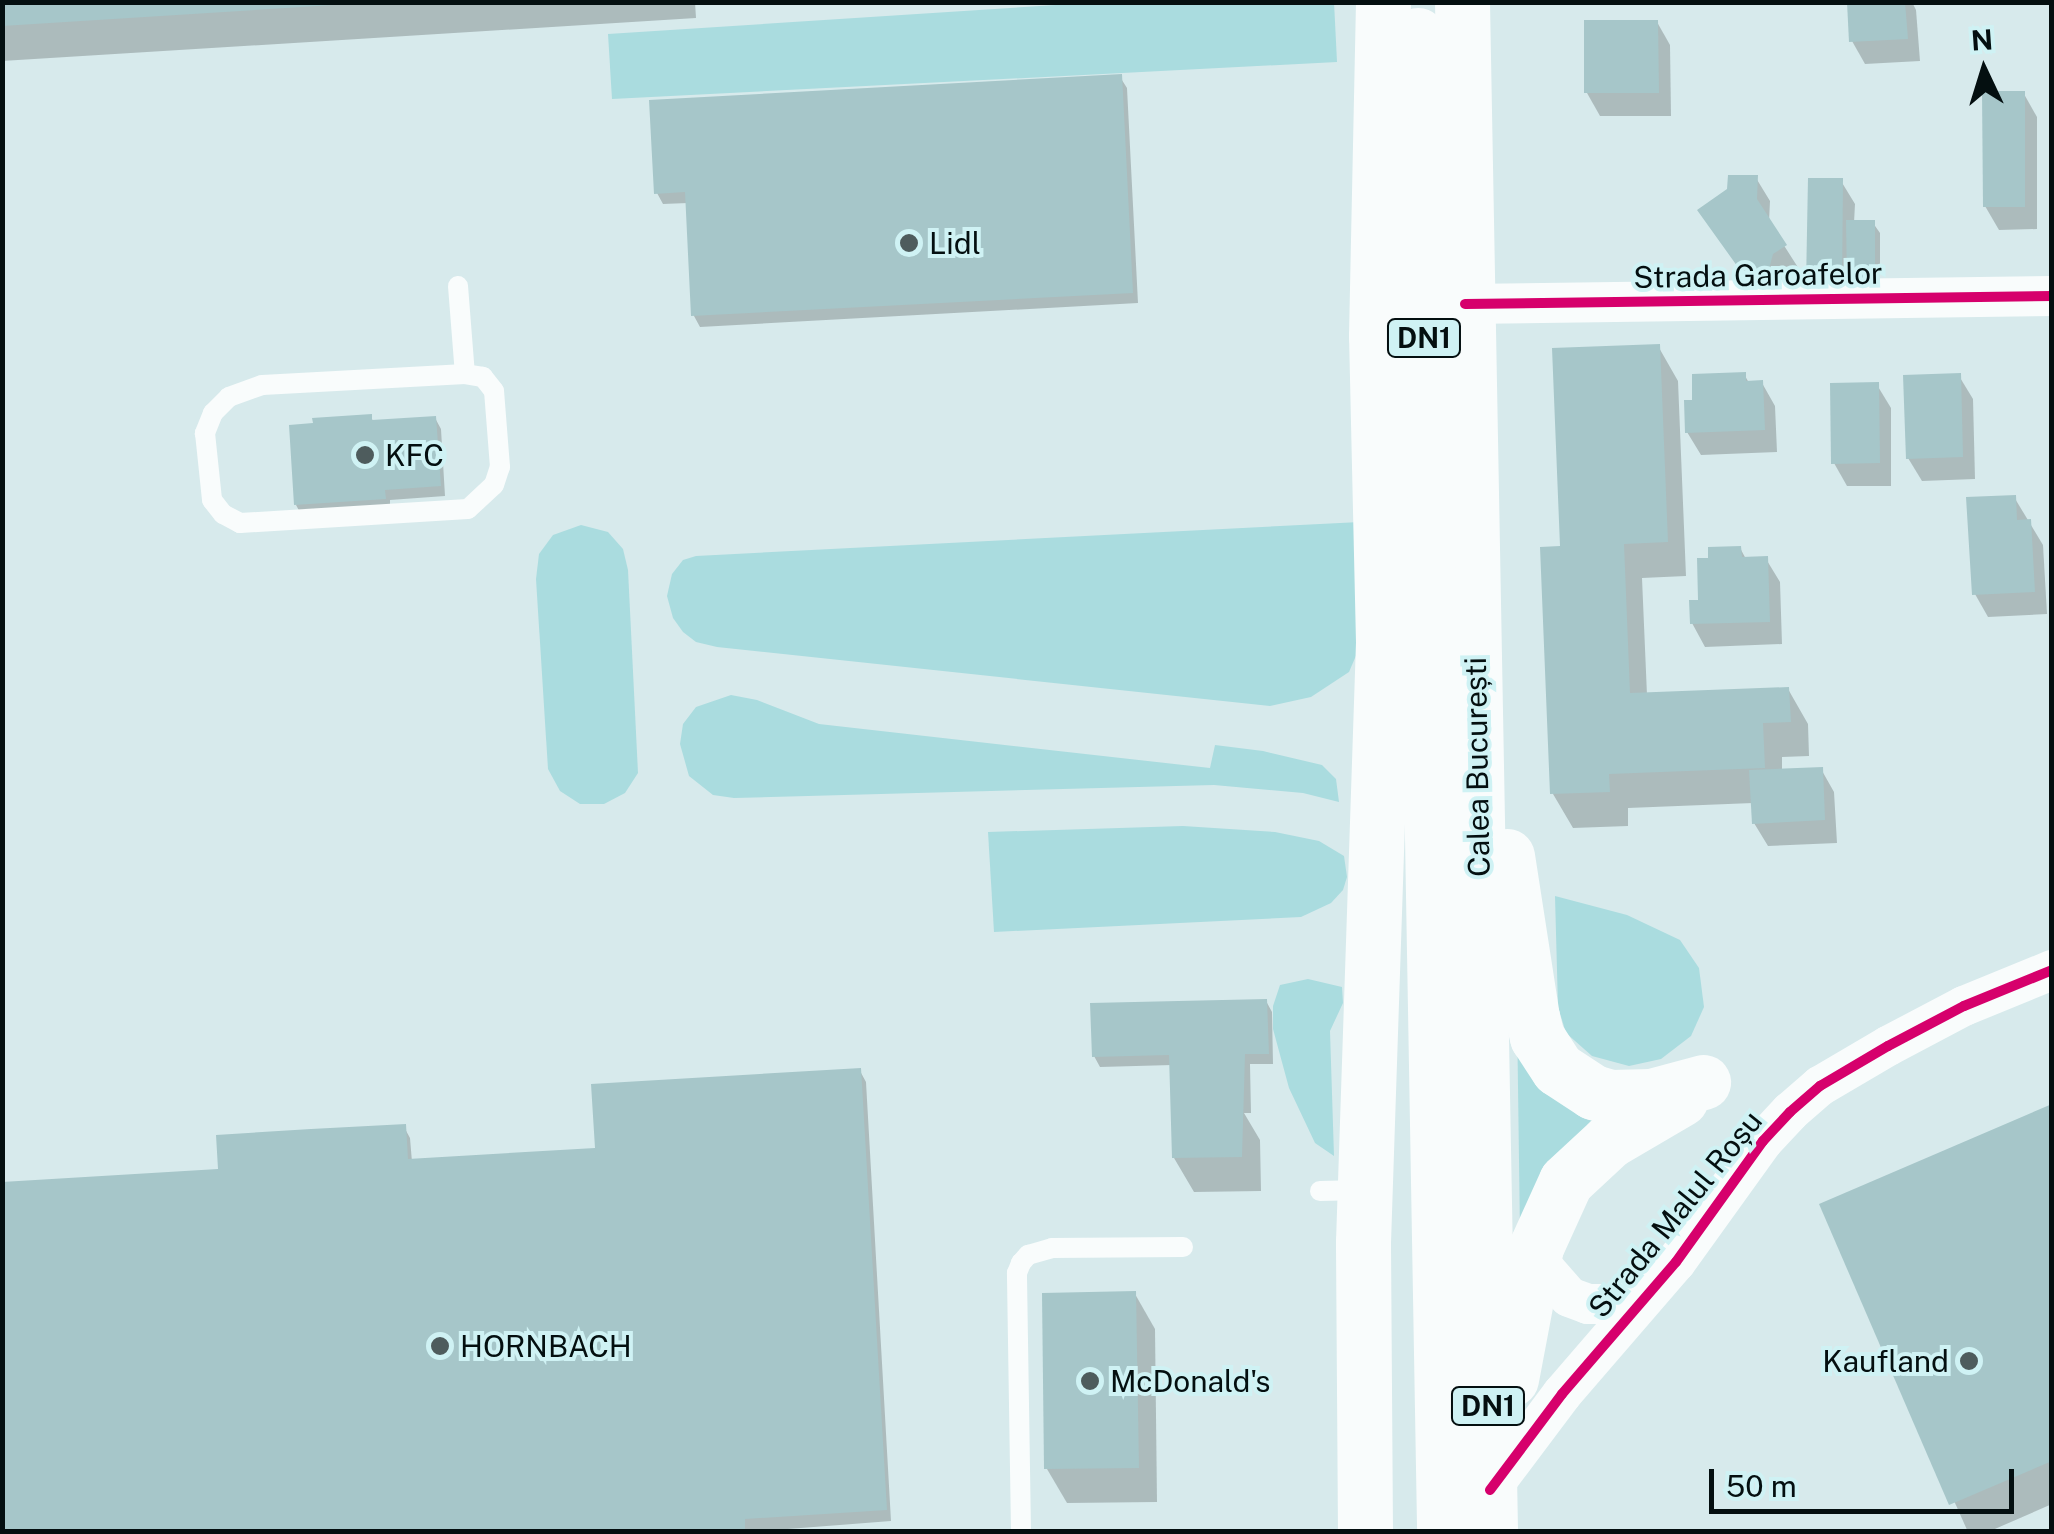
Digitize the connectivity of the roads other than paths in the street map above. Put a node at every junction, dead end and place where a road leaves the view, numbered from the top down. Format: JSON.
{"nodes":[{"id":1,"x":1383,"y":2,"type":"edge"},
{"id":2,"x":1417,"y":2,"type":"edge"},
{"id":3,"x":1462,"y":2,"type":"edge"},
{"id":4,"x":458,"y":286,"type":"dead end"},
{"id":5,"x":2052,"y":296,"type":"edge"},
{"id":6,"x":1465,"y":304,"type":"junction"},
{"id":7,"x":466,"y":374,"type":"junction"},
{"id":8,"x":1475,"y":672,"type":"junction"},
{"id":9,"x":2052,"y":970,"type":"edge"},
{"id":10,"x":1183,"y":1246,"type":"dead end"},
{"id":11,"x":1536,"y":1247,"type":"junction"},
{"id":12,"x":1640,"y":1298,"type":"junction"},
{"id":13,"x":1490,"y":1511,"type":"edge"},
{"id":14,"x":1021,"y":1532,"type":"edge"},
{"id":15,"x":1365,"y":1532,"type":"edge"},
{"id":16,"x":1444,"y":1532,"type":"edge"}],
"edges":[{"from":1,"to":15,"type":"highway"},
{"from":2,"to":16,"type":"highway","name":"Calea București","number":"DN1"},
{"from":3,"to":6,"type":"highway","name":"Calea București","number":"DN1"},
{"from":4,"to":7,"type":"lane"},
{"from":5,"to":6,"type":"street","name":"Strada Garoafelor"},
{"from":6,"to":8,"type":"highway","name":"Calea București","number":"DN1"},
{"from":7,"to":7,"type":"lane"},
{"from":8,"to":11,"type":"highway"},
{"from":8,"to":13,"type":"highway","name":"Calea București","number":"DN1"},
{"from":9,"to":12,"type":"street","name":"Strada Malul Roșu"},
{"from":10,"to":14,"type":"lane"},
{"from":11,"to":12,"type":"street","name":"Strada Malul Roșu"},
{"from":11,"to":13,"type":"highway"},
{"from":12,"to":13,"type":"street","name":"Strada Malul Roșu"}]}
